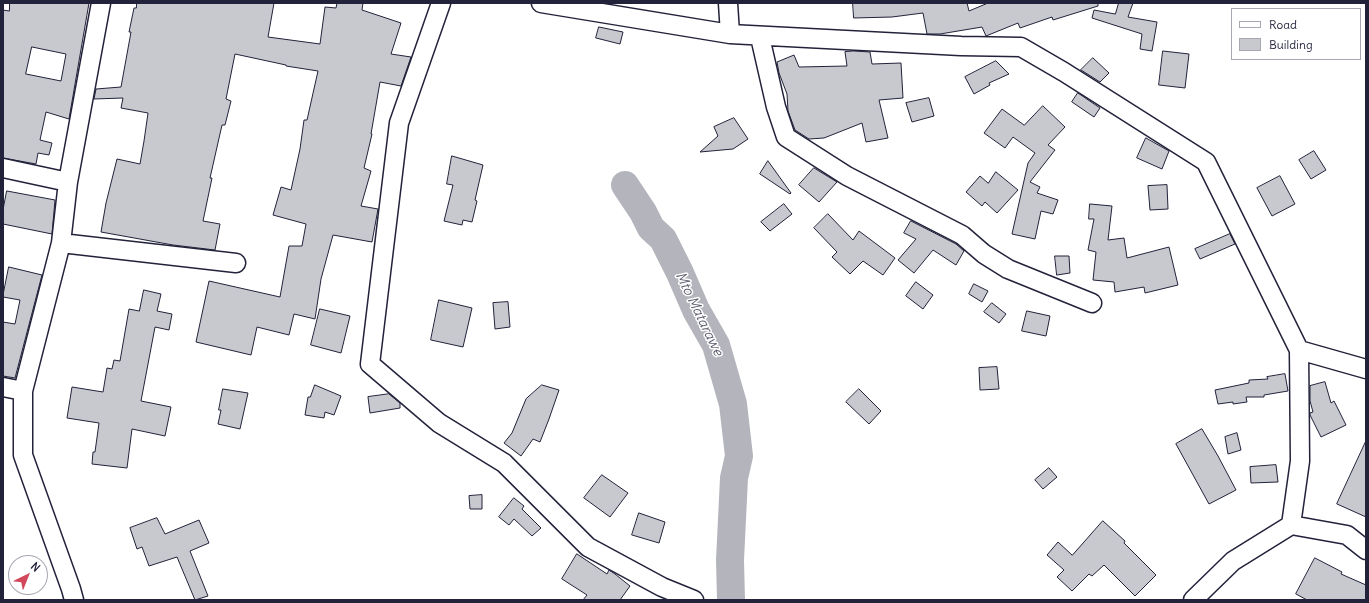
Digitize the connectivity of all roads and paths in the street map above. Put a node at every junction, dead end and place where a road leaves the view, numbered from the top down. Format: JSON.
{"nodes":[{"id":1,"x":101,"y":3,"type":"edge"},
{"id":2,"x":441,"y":3,"type":"edge"},
{"id":3,"x":541,"y":3,"type":"edge"},
{"id":4,"x":728,"y":3,"type":"edge"},
{"id":5,"x":730,"y":34,"type":"junction"},
{"id":6,"x":760,"y":36,"type":"junction"},
{"id":7,"x":3,"y":168,"type":"edge"},
{"id":8,"x":68,"y":182,"type":"junction"},
{"id":9,"x":61,"y":242,"type":"junction"},
{"id":10,"x":236,"y":263,"type":"dead end"},
{"id":11,"x":1092,"y":304,"type":"dead end"},
{"id":12,"x":1299,"y":350,"type":"junction"},
{"id":13,"x":1366,"y":369,"type":"edge"},
{"id":14,"x":3,"y":387,"type":"edge"},
{"id":15,"x":23,"y":391,"type":"junction"},
{"id":16,"x":1291,"y":526,"type":"junction"},
{"id":17,"x":1366,"y":550,"type":"edge"},
{"id":18,"x":74,"y":600,"type":"edge"},
{"id":19,"x":694,"y":600,"type":"edge"},
{"id":20,"x":1193,"y":600,"type":"edge"}],
"edges":[{"from":1,"to":8,"type":"street"},
{"from":2,"to":19,"type":"street"},
{"from":3,"to":5,"type":"street"},
{"from":4,"to":5,"type":"street"},
{"from":5,"to":6,"type":"street"},
{"from":6,"to":11,"type":"street"},
{"from":6,"to":12,"type":"street"},
{"from":7,"to":8,"type":"street"},
{"from":8,"to":9,"type":"street"},
{"from":9,"to":10,"type":"street"},
{"from":9,"to":15,"type":"street"},
{"from":12,"to":13,"type":"street"},
{"from":12,"to":16,"type":"street"},
{"from":14,"to":15,"type":"street"},
{"from":15,"to":18,"type":"street"},
{"from":16,"to":17,"type":"street"},
{"from":16,"to":20,"type":"street"}]}
